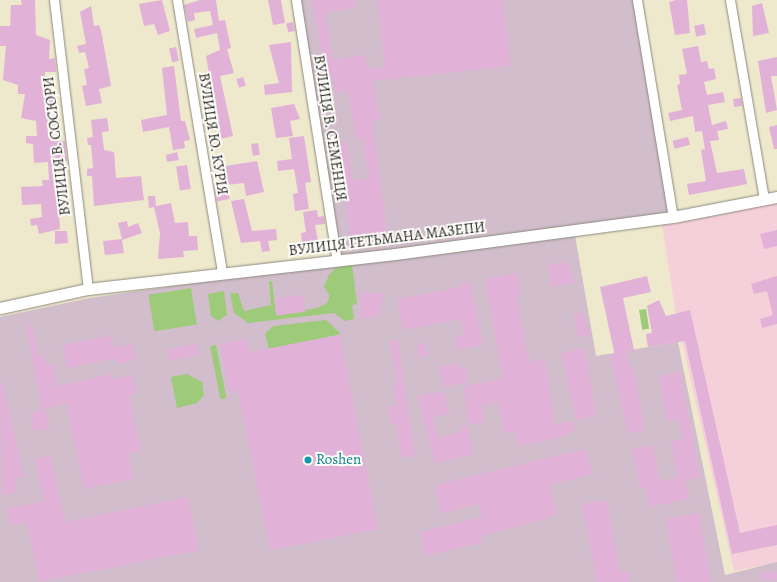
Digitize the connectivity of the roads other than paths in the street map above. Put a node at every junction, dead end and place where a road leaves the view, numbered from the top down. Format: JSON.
{"nodes":[{"id":1,"x":54,"y":0,"type":"edge"},
{"id":2,"x":177,"y":0,"type":"edge"},
{"id":3,"x":296,"y":0,"type":"edge"},
{"id":4,"x":637,"y":0,"type":"edge"},
{"id":5,"x":730,"y":0,"type":"edge"},
{"id":6,"x":777,"y":197,"type":"edge"},
{"id":7,"x":764,"y":200,"type":"junction"},
{"id":8,"x":673,"y":217,"type":"junction"},
{"id":9,"x":337,"y":261,"type":"junction"},
{"id":10,"x":222,"y":273,"type":"junction"},
{"id":11,"x":88,"y":289,"type":"junction"},
{"id":12,"x":0,"y":308,"type":"edge"}],
"edges":[{"from":1,"to":11,"type":"street","name":"ВУЛИЦЯ В. СОСЮРИ"},
{"from":2,"to":10,"type":"street","name":"ВУЛИЦЯ Ю. КУРІЯ"},
{"from":3,"to":9,"type":"street","name":"ВУЛИЦЯ В. СЕМЕНЦЯ"},
{"from":4,"to":8,"type":"street"},
{"from":5,"to":7,"type":"street"},
{"from":6,"to":7,"type":"street","name":"ВУЛИЦЯ ГЕТЬМАНА МАЗЕПИ"},
{"from":7,"to":8,"type":"street","name":"ВУЛИЦЯ ГЕТЬМАНА МАЗЕПИ"},
{"from":8,"to":9,"type":"street","name":"ВУЛИЦЯ ГЕТЬМАНА МАЗЕПИ"},
{"from":9,"to":10,"type":"street","name":"ВУЛИЦЯ ГЕТЬМАНА МАЗЕПИ"},
{"from":10,"to":11,"type":"street","name":"ВУЛИЦЯ ГЕТЬМАНА МАЗЕПИ"},
{"from":11,"to":12,"type":"street","name":"ВУЛИЦЯ ГЕТЬМАНА МАЗЕПИ"}]}
